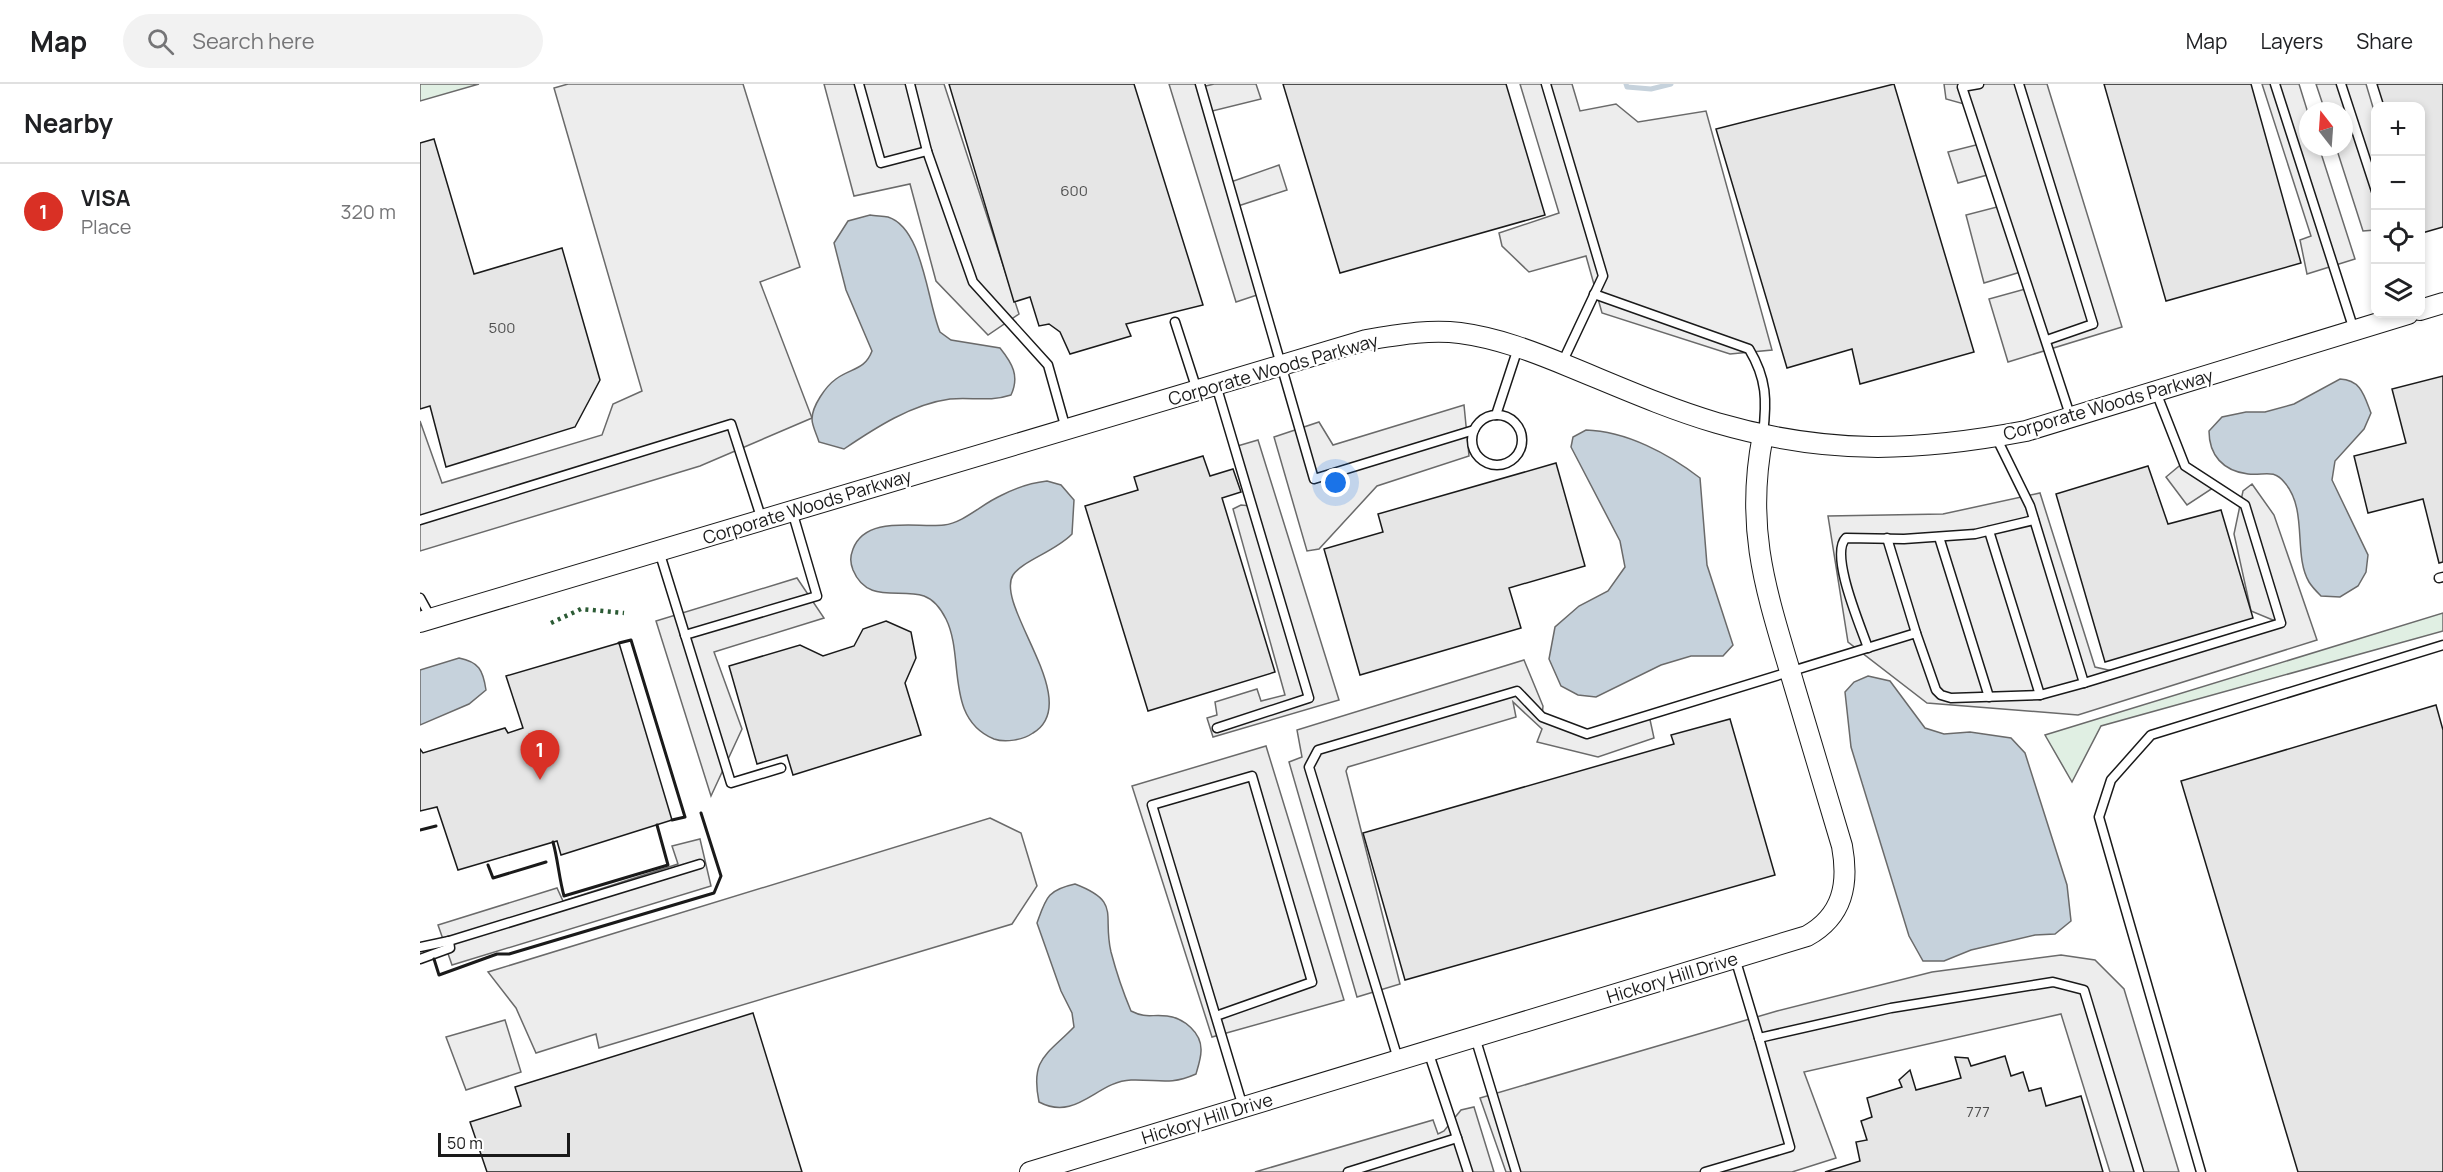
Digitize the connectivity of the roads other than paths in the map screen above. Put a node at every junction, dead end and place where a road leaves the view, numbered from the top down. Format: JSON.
{"nodes":[{"id":1,"x":859,"y":84,"type":"edge"},
{"id":2,"x":910,"y":84,"type":"edge"},
{"id":3,"x":1200,"y":84,"type":"edge"},
{"id":4,"x":1546,"y":84,"type":"edge"},
{"id":5,"x":1979,"y":84,"type":"edge"},
{"id":6,"x":2019,"y":84,"type":"edge"},
{"id":7,"x":2275,"y":84,"type":"edge"},
{"id":8,"x":2341,"y":84,"type":"edge"},
{"id":9,"x":927,"y":151,"type":"junction"},
{"id":10,"x":2371,"y":176,"type":"edge"},
{"id":11,"x":1594,"y":294,"type":"junction"},
{"id":12,"x":2443,"y":303,"type":"edge"},
{"id":13,"x":2425,"y":309,"type":"edge"},
{"id":14,"x":2394,"y":318,"type":"edge"},
{"id":15,"x":1175,"y":322,"type":"dead end"},
{"id":16,"x":2354,"y":330,"type":"junction"},
{"id":17,"x":2047,"y":340,"type":"junction"},
{"id":18,"x":1518,"y":348,"type":"junction"},
{"id":19,"x":1562,"y":364,"type":"junction"},
{"id":20,"x":1280,"y":365,"type":"junction"},
{"id":21,"x":1206,"y":387,"type":"junction"},
{"id":22,"x":2156,"y":392,"type":"junction"},
{"id":23,"x":1496,"y":415,"type":"junction"},
{"id":24,"x":2072,"y":419,"type":"junction"},
{"id":25,"x":1066,"y":429,"type":"junction"},
{"id":26,"x":1474,"y":430,"type":"junction"},
{"id":27,"x":1763,"y":435,"type":"junction"},
{"id":28,"x":1996,"y":437,"type":"junction"},
{"id":29,"x":792,"y":511,"type":"junction"},
{"id":30,"x":420,"y":520,"type":"edge"},
{"id":31,"x":762,"y":520,"type":"junction"},
{"id":32,"x":2034,"y":520,"type":"junction"},
{"id":33,"x":1989,"y":531,"type":"junction"},
{"id":34,"x":1939,"y":537,"type":"junction"},
{"id":35,"x":1887,"y":538,"type":"junction"},
{"id":36,"x":659,"y":550,"type":"junction"},
{"id":37,"x":420,"y":598,"type":"edge"},
{"id":38,"x":426,"y":620,"type":"edge"},
{"id":39,"x":1916,"y":633,"type":"junction"},
{"id":40,"x":685,"y":635,"type":"junction"},
{"id":41,"x":2443,"y":645,"type":"edge"},
{"id":42,"x":1868,"y":648,"type":"junction"},
{"id":43,"x":1790,"y":673,"type":"junction"},
{"id":44,"x":2084,"y":682,"type":"junction"},
{"id":45,"x":2040,"y":695,"type":"junction"},
{"id":46,"x":1989,"y":697,"type":"junction"},
{"id":47,"x":1217,"y":728,"type":"dead end"},
{"id":48,"x":781,"y":768,"type":"dead end"},
{"id":49,"x":699,"y":864,"type":"dead end"},
{"id":50,"x":449,"y":941,"type":"junction"},
{"id":51,"x":420,"y":947,"type":"edge"},
{"id":52,"x":420,"y":958,"type":"edge"},
{"id":53,"x":1735,"y":958,"type":"junction"},
{"id":54,"x":1216,"y":1016,"type":"junction"},
{"id":55,"x":1474,"y":1037,"type":"junction"},
{"id":56,"x":1759,"y":1038,"type":"junction"},
{"id":57,"x":1428,"y":1051,"type":"junction"},
{"id":58,"x":1399,"y":1060,"type":"junction"},
{"id":59,"x":1243,"y":1107,"type":"junction"},
{"id":60,"x":1457,"y":1138,"type":"junction"},
{"id":61,"x":1030,"y":1172,"type":"edge"},
{"id":62,"x":1348,"y":1172,"type":"edge"},
{"id":63,"x":1468,"y":1172,"type":"edge"},
{"id":64,"x":1516,"y":1172,"type":"edge"},
{"id":65,"x":1705,"y":1172,"type":"edge"},
{"id":66,"x":2139,"y":1172,"type":"edge"},
{"id":67,"x":2201,"y":1172,"type":"edge"}],
"edges":[{"from":1,"to":9,"type":"lane"},
{"from":2,"to":9,"type":"lane"},
{"from":3,"to":20,"type":"lane"},
{"from":4,"to":11,"type":"lane"},
{"from":5,"to":17,"type":"lane"},
{"from":6,"to":17,"type":"lane"},
{"from":7,"to":16,"type":"lane"},
{"from":8,"to":10,"type":"lane"},
{"from":9,"to":25,"type":"lane"},
{"from":11,"to":19,"type":"lane"},
{"from":11,"to":27,"type":"lane"},
{"from":12,"to":13,"type":"street"},
{"from":14,"to":16,"type":"street","name":"Corporate Woods Parkway"},
{"from":15,"to":21,"type":"lane"},
{"from":16,"to":22,"type":"street","name":"Corporate Woods Parkway"},
{"from":17,"to":24,"type":"lane"},
{"from":18,"to":19,"type":"street","name":"Corporate Woods Parkway"},
{"from":18,"to":20,"type":"street","name":"Corporate Woods Parkway"},
{"from":18,"to":23,"type":"lane"},
{"from":19,"to":27,"type":"street","name":"Corporate Woods Parkway"},
{"from":20,"to":21,"type":"street","name":"Corporate Woods Parkway"},
{"from":20,"to":26,"type":"lane"},
{"from":21,"to":25,"type":"street","name":"Corporate Woods Parkway"},
{"from":21,"to":47,"type":"lane"},
{"from":22,"to":24,"type":"street","name":"Corporate Woods Parkway"},
{"from":22,"to":44,"type":"lane"},
{"from":23,"to":26,"type":"lane"},
{"from":23,"to":26,"type":"lane"},
{"from":24,"to":28,"type":"street","name":"Corporate Woods Parkway"},
{"from":25,"to":29,"type":"street","name":"Corporate Woods Parkway"},
{"from":27,"to":28,"type":"street","name":"Corporate Woods Parkway"},
{"from":27,"to":43,"type":"street","name":"Hickory Hill Drive"},
{"from":28,"to":32,"type":"lane"},
{"from":29,"to":31,"type":"street","name":"Corporate Woods Parkway"},
{"from":29,"to":40,"type":"lane"},
{"from":30,"to":31,"type":"lane"},
{"from":31,"to":36,"type":"street","name":"Corporate Woods Parkway"},
{"from":32,"to":33,"type":"lane"},
{"from":32,"to":44,"type":"lane"},
{"from":33,"to":34,"type":"lane"},
{"from":33,"to":45,"type":"lane"},
{"from":34,"to":35,"type":"lane"},
{"from":34,"to":46,"type":"lane"},
{"from":35,"to":39,"type":"lane"},
{"from":35,"to":42,"type":"lane"},
{"from":36,"to":38,"type":"street","name":"Corporate Woods Parkway"},
{"from":36,"to":40,"type":"lane"},
{"from":37,"to":38,"type":"lane"},
{"from":39,"to":42,"type":"lane"},
{"from":39,"to":46,"type":"lane"},
{"from":40,"to":48,"type":"lane"},
{"from":41,"to":67,"type":"lane"},
{"from":42,"to":43,"type":"lane"},
{"from":43,"to":53,"type":"street","name":"Hickory Hill Drive"},
{"from":43,"to":58,"type":"lane"},
{"from":44,"to":45,"type":"lane"},
{"from":45,"to":46,"type":"lane"},
{"from":49,"to":50,"type":"lane"},
{"from":50,"to":51,"type":"lane"},
{"from":50,"to":52,"type":"lane"},
{"from":53,"to":55,"type":"street","name":"Hickory Hill Drive"},
{"from":53,"to":56,"type":"lane"},
{"from":54,"to":54,"type":"lane"},
{"from":54,"to":59,"type":"lane"},
{"from":55,"to":57,"type":"street","name":"Hickory Hill Drive"},
{"from":55,"to":64,"type":"lane"},
{"from":56,"to":65,"type":"lane"},
{"from":56,"to":66,"type":"lane"},
{"from":57,"to":58,"type":"street","name":"Hickory Hill Drive"},
{"from":57,"to":60,"type":"lane"},
{"from":58,"to":59,"type":"street","name":"Hickory Hill Drive"},
{"from":59,"to":61,"type":"street","name":"Hickory Hill Drive"},
{"from":60,"to":62,"type":"lane"},
{"from":60,"to":63,"type":"lane"}]}
